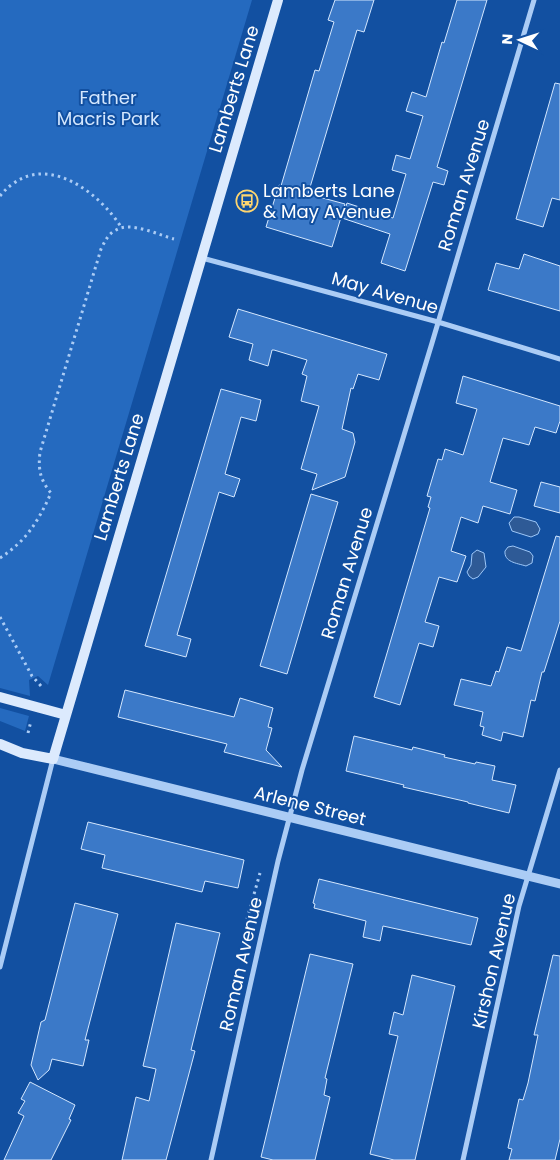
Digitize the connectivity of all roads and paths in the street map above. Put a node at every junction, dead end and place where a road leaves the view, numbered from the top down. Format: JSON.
{"nodes":[{"id":1,"x":278,"y":0,"type":"edge"},
{"id":2,"x":534,"y":0,"type":"edge"},
{"id":3,"x":0,"y":196,"type":"edge"},
{"id":4,"x":121,"y":228,"type":"junction"},
{"id":5,"x":174,"y":239,"type":"dead end"},
{"id":6,"x":201,"y":258,"type":"junction"},
{"id":7,"x":438,"y":322,"type":"junction"},
{"id":8,"x":560,"y":359,"type":"edge"},
{"id":9,"x":0,"y":558,"type":"edge"},
{"id":10,"x":0,"y":617,"type":"edge"},
{"id":11,"x":41,"y":686,"type":"dead end"},
{"id":12,"x":0,"y":696,"type":"edge"},
{"id":13,"x":66,"y":715,"type":"junction"},
{"id":14,"x":32,"y":718,"type":"dead end"},
{"id":15,"x":28,"y":733,"type":"dead end"},
{"id":16,"x":0,"y":744,"type":"edge"},
{"id":17,"x":53,"y":759,"type":"junction"},
{"id":18,"x":560,"y":770,"type":"edge"},
{"id":19,"x":290,"y":817,"type":"junction"},
{"id":20,"x":260,"y":872,"type":"dead end"},
{"id":21,"x":528,"y":876,"type":"junction"},
{"id":22,"x":560,"y":884,"type":"edge"},
{"id":23,"x":247,"y":919,"type":"dead end"},
{"id":24,"x":0,"y":967,"type":"edge"},
{"id":25,"x":211,"y":1160,"type":"edge"},
{"id":26,"x":463,"y":1160,"type":"edge"}],
"edges":[{"from":1,"to":6,"type":"main road","name":"Lamberts Lane"},
{"from":2,"to":7,"type":"street","name":"Roman Avenue"},
{"from":3,"to":4,"type":"path"},
{"from":4,"to":5,"type":"path"},
{"from":4,"to":9,"type":"path"},
{"from":6,"to":7,"type":"street","name":"May Avenue"},
{"from":6,"to":13,"type":"main road","name":"Lamberts Lane"},
{"from":7,"to":8,"type":"street","name":"May Avenue"},
{"from":7,"to":19,"type":"street","name":"Roman Avenue"},
{"from":10,"to":11,"type":"path"},
{"from":12,"to":13,"type":"main road"},
{"from":13,"to":17,"type":"main road","name":"Lamberts Lane"},
{"from":14,"to":15,"type":"path"},
{"from":16,"to":17,"type":"main road"},
{"from":17,"to":19,"type":"street","name":"Arlene Street"},
{"from":17,"to":24,"type":"street","name":"Lamberts Lane"},
{"from":18,"to":21,"type":"street","name":"Kirshon Avenue"},
{"from":19,"to":21,"type":"street","name":"Arlene Street"},
{"from":19,"to":25,"type":"street","name":"Roman Avenue"},
{"from":20,"to":23,"type":"path"},
{"from":21,"to":22,"type":"street","name":"Arlene Street"},
{"from":21,"to":26,"type":"street","name":"Kirshon Avenue"}]}
